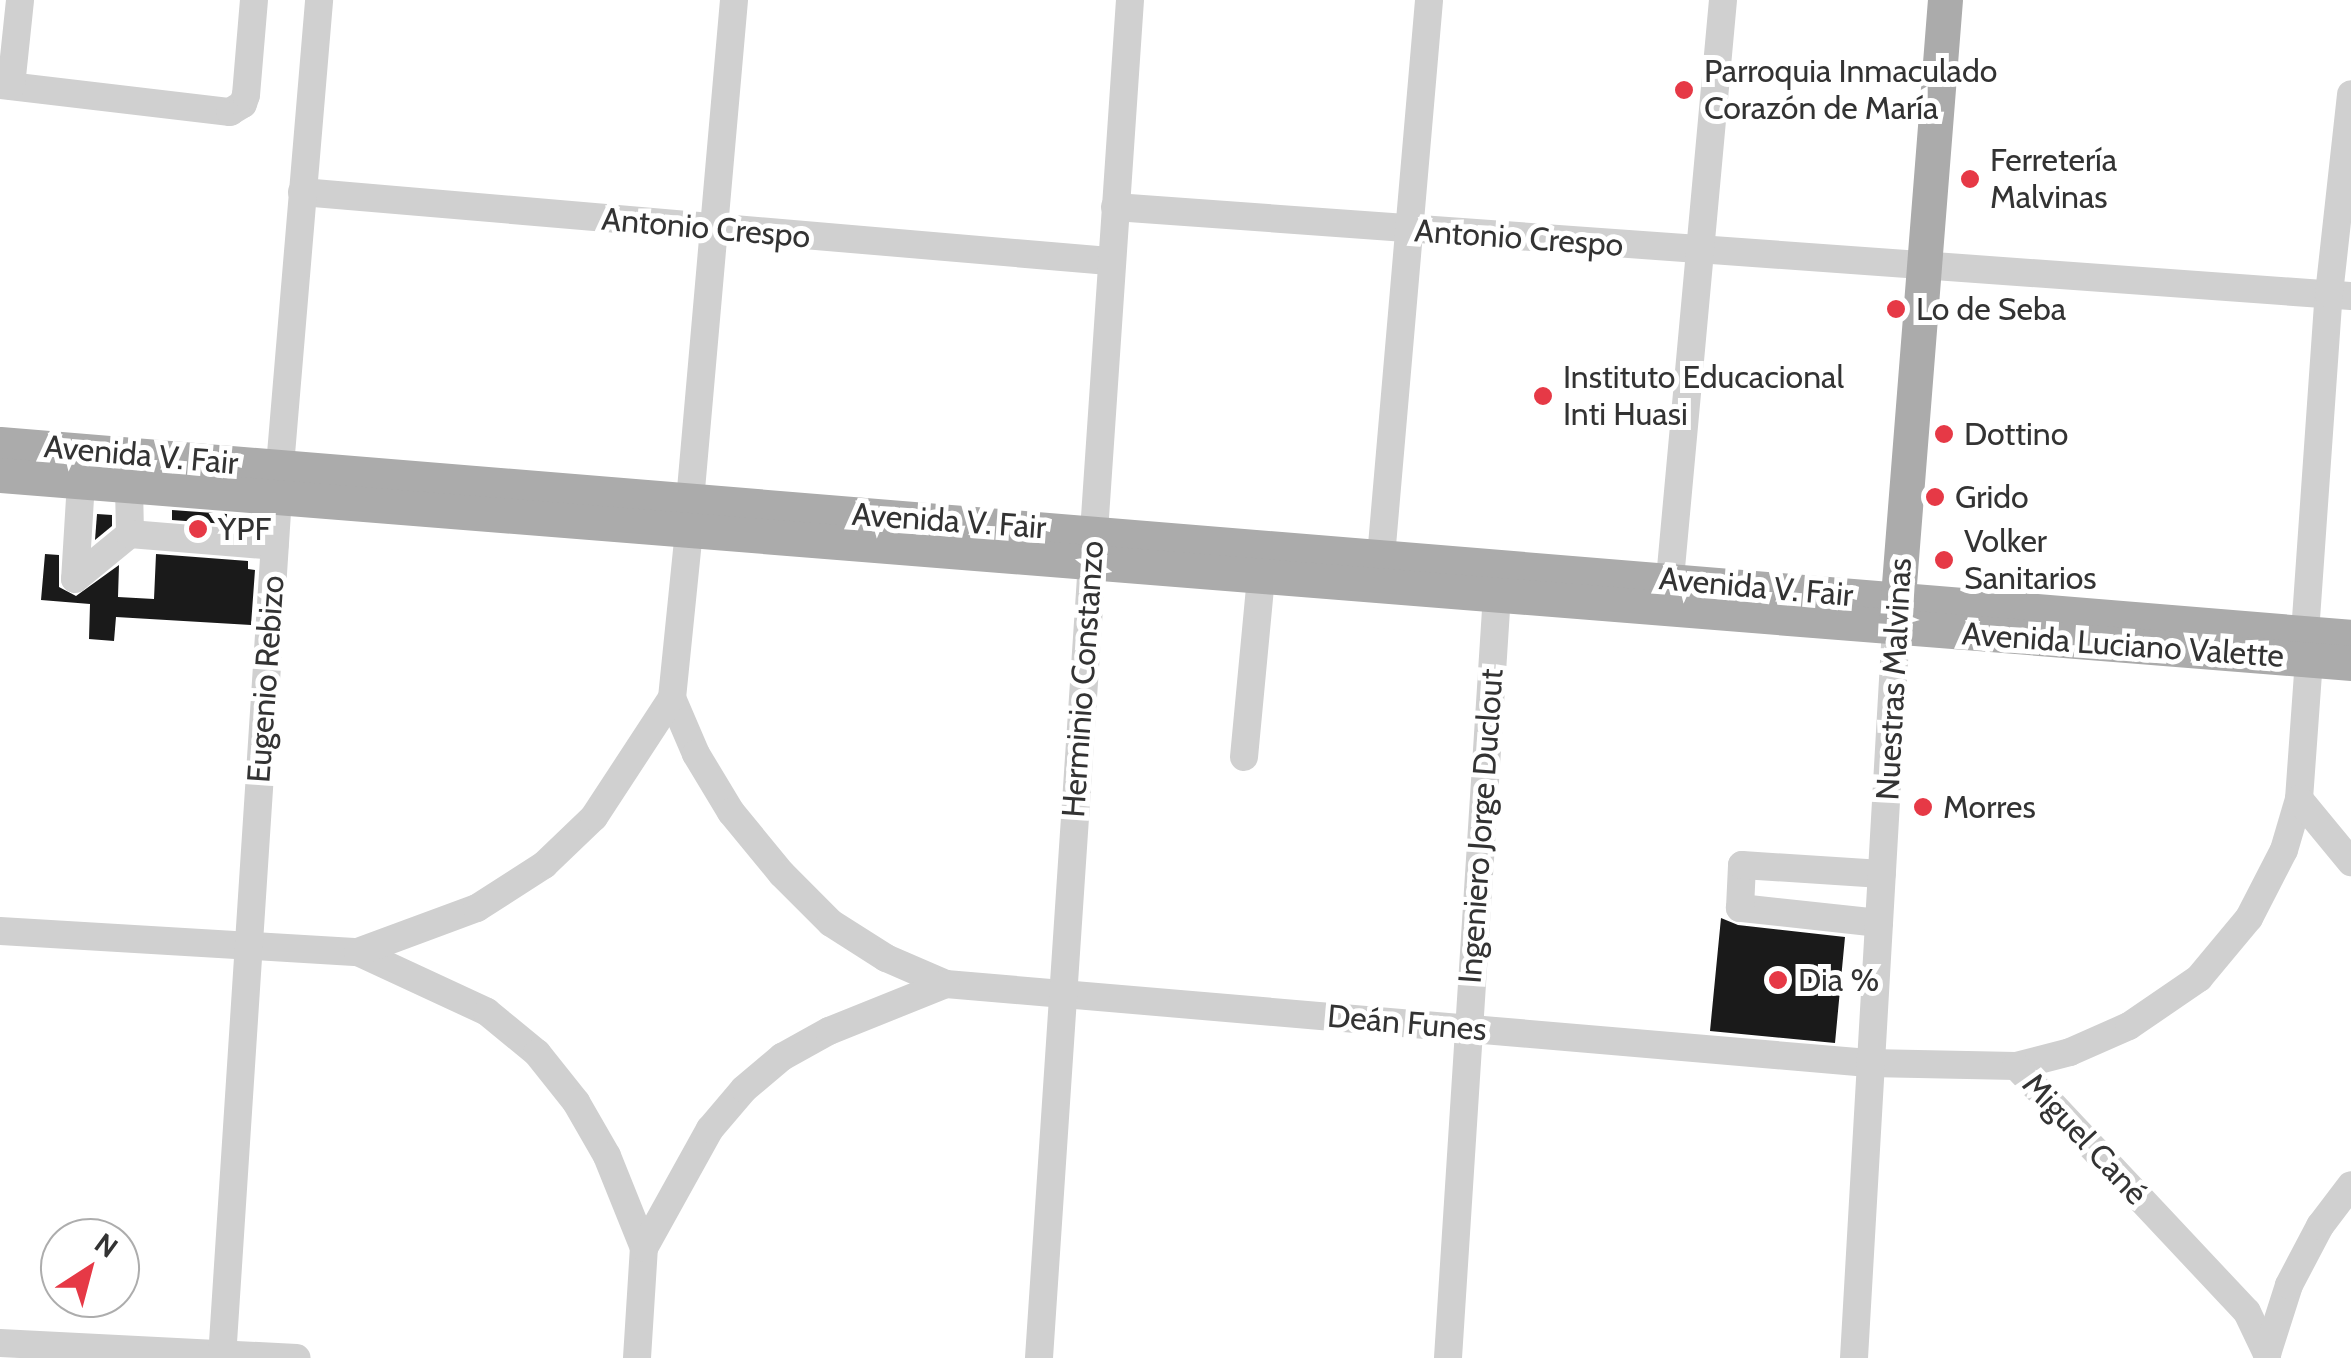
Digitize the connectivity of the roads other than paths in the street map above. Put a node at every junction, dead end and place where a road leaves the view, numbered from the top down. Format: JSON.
{"nodes":[{"id":1,"x":20,"y":0,"type":"edge"},
{"id":2,"x":254,"y":0,"type":"edge"},
{"id":3,"x":319,"y":0,"type":"edge"},
{"id":4,"x":734,"y":0,"type":"edge"},
{"id":5,"x":1130,"y":0,"type":"edge"},
{"id":6,"x":1429,"y":0,"type":"edge"},
{"id":7,"x":1723,"y":0,"type":"edge"},
{"id":8,"x":1945,"y":0,"type":"edge"},
{"id":9,"x":6,"y":86,"type":"edge"},
{"id":10,"x":2351,"y":94,"type":"edge"},
{"id":11,"x":302,"y":192,"type":"junction"},
{"id":12,"x":1114,"y":207,"type":"junction"},
{"id":13,"x":718,"y":230,"type":"junction"},
{"id":14,"x":1408,"y":231,"type":"junction"},
{"id":15,"x":1704,"y":250,"type":"junction"},
{"id":16,"x":1109,"y":261,"type":"junction"},
{"id":17,"x":1924,"y":266,"type":"junction"},
{"id":18,"x":2340,"y":295,"type":"edge"},
{"id":19,"x":0,"y":444,"type":"edge"},
{"id":20,"x":0,"y":475,"type":"edge"},
{"id":21,"x":280,"y":481,"type":"junction"},
{"id":22,"x":82,"y":482,"type":"junction"},
{"id":23,"x":129,"y":486,"type":"junction"},
{"id":24,"x":690,"y":515,"type":"junction"},
{"id":25,"x":77,"y":531,"type":"junction"},
{"id":26,"x":130,"y":534,"type":"junction"},
{"id":27,"x":275,"y":546,"type":"junction"},
{"id":28,"x":1093,"y":547,"type":"junction"},
{"id":29,"x":1381,"y":557,"type":"junction"},
{"id":30,"x":1261,"y":576,"type":"junction"},
{"id":31,"x":1670,"y":579,"type":"junction"},
{"id":32,"x":1497,"y":594,"type":"junction"},
{"id":33,"x":1897,"y":613,"type":"junction"},
{"id":34,"x":2351,"y":636,"type":"edge"},
{"id":35,"x":2307,"y":646,"type":"junction"},
{"id":36,"x":2351,"y":663,"type":"edge"},
{"id":37,"x":672,"y":698,"type":"junction"},
{"id":38,"x":1244,"y":757,"type":"dead end"},
{"id":39,"x":2300,"y":799,"type":"junction"},
{"id":40,"x":2351,"y":862,"type":"edge"},
{"id":41,"x":1882,"y":874,"type":"junction"},
{"id":42,"x":1879,"y":923,"type":"junction"},
{"id":43,"x":0,"y":932,"type":"edge"},
{"id":44,"x":248,"y":945,"type":"junction"},
{"id":45,"x":358,"y":952,"type":"junction"},
{"id":46,"x":946,"y":984,"type":"junction"},
{"id":47,"x":1061,"y":995,"type":"junction"},
{"id":48,"x":1467,"y":1028,"type":"junction"},
{"id":49,"x":1869,"y":1062,"type":"junction"},
{"id":50,"x":2016,"y":1066,"type":"junction"},
{"id":51,"x":2351,"y":1185,"type":"edge"},
{"id":52,"x":644,"y":1248,"type":"junction"},
{"id":53,"x":0,"y":1342,"type":"edge"},
{"id":54,"x":222,"y":1356,"type":"edge"},
{"id":55,"x":2267,"y":1356,"type":"edge"},
{"id":56,"x":297,"y":1358,"type":"edge"},
{"id":57,"x":637,"y":1358,"type":"edge"},
{"id":58,"x":1039,"y":1358,"type":"edge"},
{"id":59,"x":1448,"y":1358,"type":"edge"},
{"id":60,"x":1854,"y":1358,"type":"edge"}],
"edges":[{"from":1,"to":9,"type":"street"},
{"from":2,"to":9,"type":"street"},
{"from":3,"to":11,"type":"street","name":"Eugenio Rebizo"},
{"from":4,"to":13,"type":"street"},
{"from":5,"to":12,"type":"street","name":"Herminio Constanzo"},
{"from":6,"to":14,"type":"street"},
{"from":7,"to":15,"type":"street"},
{"from":8,"to":17,"type":"main road","name":"Nuestras Malvinas"},
{"from":10,"to":18,"type":"street","name":"Miguel Cané"},
{"from":11,"to":13,"type":"street","name":"Antonio Crespo"},
{"from":11,"to":21,"type":"street","name":"Eugenio Rebizo"},
{"from":12,"to":14,"type":"street","name":"Antonio Crespo"},
{"from":12,"to":16,"type":"street","name":"Herminio Constanzo"},
{"from":13,"to":16,"type":"street","name":"Antonio Crespo"},
{"from":13,"to":24,"type":"street"},
{"from":14,"to":15,"type":"street","name":"Antonio Crespo"},
{"from":14,"to":29,"type":"street"},
{"from":15,"to":17,"type":"street","name":"Antonio Crespo"},
{"from":15,"to":31,"type":"street"},
{"from":16,"to":28,"type":"street","name":"Herminio Constanzo"},
{"from":17,"to":18,"type":"street","name":"Antonio Crespo"},
{"from":17,"to":33,"type":"main road","name":"Nuestras Malvinas"},
{"from":18,"to":35,"type":"street","name":"Miguel Cané"},
{"from":19,"to":21,"type":"main road","name":"Avenida V. Fair"},
{"from":20,"to":22,"type":"main road","name":"Avenida V. Fair"},
{"from":21,"to":23,"type":"main road","name":"Avenida V. Fair"},
{"from":21,"to":24,"type":"main road","name":"Avenida V. Fair"},
{"from":21,"to":27,"type":"street","name":"Eugenio Rebizo"},
{"from":22,"to":23,"type":"main road","name":"Avenida V. Fair"},
{"from":22,"to":25,"type":"street"},
{"from":23,"to":26,"type":"street"},
{"from":24,"to":28,"type":"main road","name":"Avenida V. Fair"},
{"from":24,"to":37,"type":"street"},
{"from":25,"to":26,"type":"street"},
{"from":25,"to":26,"type":"street"},
{"from":26,"to":27,"type":"street"},
{"from":27,"to":44,"type":"street","name":"Eugenio Rebizo"},
{"from":28,"to":29,"type":"main road","name":"Avenida V. Fair"},
{"from":28,"to":30,"type":"main road","name":"Avenida V. Fair"},
{"from":28,"to":47,"type":"street","name":"Herminio Constanzo"},
{"from":29,"to":31,"type":"main road","name":"Avenida V. Fair"},
{"from":30,"to":32,"type":"main road","name":"Avenida V. Fair"},
{"from":30,"to":38,"type":"street"},
{"from":31,"to":33,"type":"main road","name":"Avenida V. Fair"},
{"from":32,"to":33,"type":"main road","name":"Avenida V. Fair"},
{"from":32,"to":48,"type":"street","name":"Ingeniero Jorge Duclout"},
{"from":33,"to":35,"type":"main road","name":"Avenida Luciano Valette"},
{"from":33,"to":41,"type":"street","name":"Nuestras Malvinas"},
{"from":34,"to":35,"type":"main road","name":"Avenida Luciano Valette"},
{"from":35,"to":36,"type":"main road","name":"Avenida Luciano Valette"},
{"from":35,"to":39,"type":"street","name":"Miguel Cané"},
{"from":37,"to":45,"type":"street"},
{"from":37,"to":46,"type":"street"},
{"from":39,"to":40,"type":"street"},
{"from":39,"to":50,"type":"street","name":"Miguel Cané"},
{"from":41,"to":42,"type":"street","name":"Nuestras Malvinas"},
{"from":41,"to":42,"type":"street"},
{"from":42,"to":49,"type":"street","name":"Nuestras Malvinas"},
{"from":43,"to":44,"type":"street"},
{"from":44,"to":45,"type":"street"},
{"from":44,"to":54,"type":"street","name":"Eugenio Rebizo"},
{"from":45,"to":52,"type":"street"},
{"from":46,"to":47,"type":"street","name":"Deán Funes"},
{"from":46,"to":52,"type":"street"},
{"from":47,"to":48,"type":"street","name":"Deán Funes"},
{"from":47,"to":58,"type":"street","name":"Herminio Constanzo"},
{"from":48,"to":49,"type":"street","name":"Deán Funes"},
{"from":48,"to":59,"type":"street","name":"Ingeniero Jorge Duclout"},
{"from":49,"to":50,"type":"street","name":"Deán Funes"},
{"from":49,"to":60,"type":"street","name":"Nuestras Malvinas"},
{"from":50,"to":55,"type":"street","name":"Miguel Cané"},
{"from":51,"to":55,"type":"street","name":"Miguel Cané"},
{"from":52,"to":57,"type":"street"},
{"from":53,"to":54,"type":"street"},
{"from":54,"to":56,"type":"street"}]}
